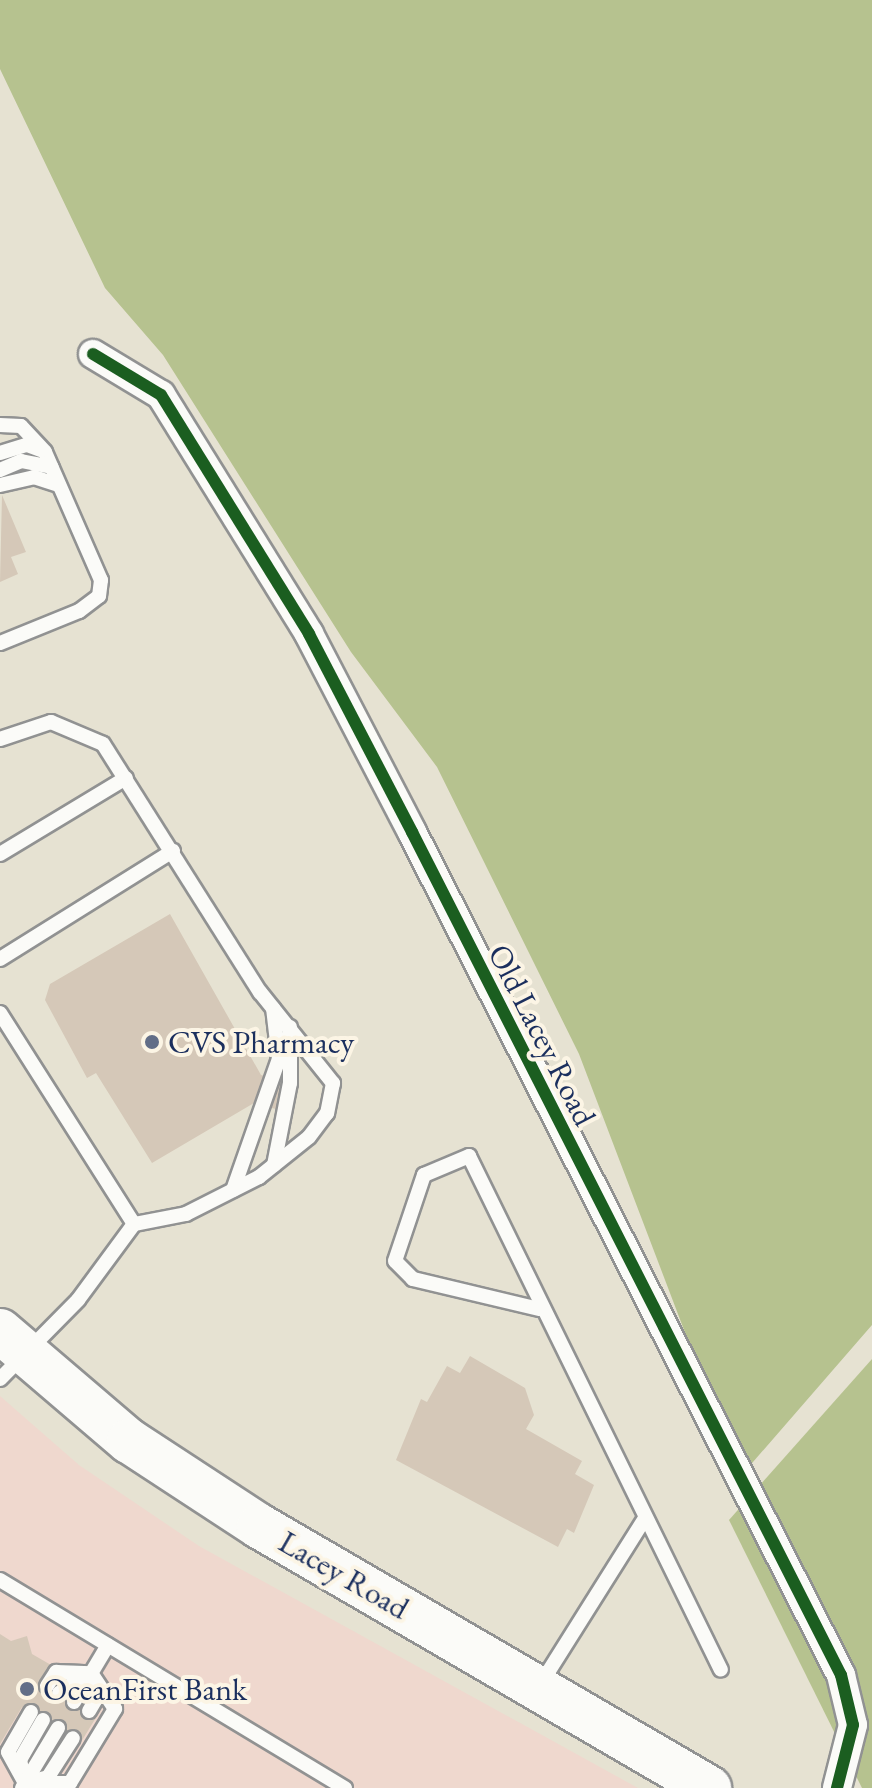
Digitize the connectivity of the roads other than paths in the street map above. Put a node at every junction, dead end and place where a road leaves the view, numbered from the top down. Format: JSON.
{"nodes":[{"id":1,"x":93,"y":354,"type":"dead end"},
{"id":2,"x":0,"y":425,"type":"edge"},
{"id":3,"x":45,"y":452,"type":"junction"},
{"id":4,"x":0,"y":453,"type":"edge"},
{"id":5,"x":51,"y":467,"type":"junction"},
{"id":6,"x":0,"y":470,"type":"edge"},
{"id":7,"x":0,"y":485,"type":"edge"},
{"id":8,"x":59,"y":485,"type":"junction"},
{"id":9,"x":0,"y":643,"type":"edge"},
{"id":10,"x":0,"y":739,"type":"edge"},
{"id":11,"x":126,"y":778,"type":"junction"},
{"id":12,"x":173,"y":851,"type":"junction"},
{"id":13,"x":0,"y":854,"type":"edge"},
{"id":14,"x":0,"y":959,"type":"edge"},
{"id":15,"x":273,"y":1007,"type":"junction"},
{"id":16,"x":0,"y":1013,"type":"edge"},
{"id":17,"x":290,"y":1027,"type":"junction"},
{"id":18,"x":274,"y":1165,"type":"junction"},
{"id":19,"x":233,"y":1191,"type":"junction"},
{"id":20,"x":134,"y":1224,"type":"junction"},
{"id":21,"x":539,"y":1309,"type":"junction"},
{"id":22,"x":8,"y":1354,"type":"edge"},
{"id":23,"x":645,"y":1518,"type":"junction"},
{"id":24,"x":0,"y":1580,"type":"edge"},
{"id":25,"x":108,"y":1645,"type":"junction"},
{"id":26,"x":721,"y":1670,"type":"dead end"},
{"id":27,"x":91,"y":1673,"type":"junction"},
{"id":28,"x":53,"y":1689,"type":"dead end"},
{"id":29,"x":537,"y":1689,"type":"junction"},
{"id":30,"x":74,"y":1702,"type":"dead end"},
{"id":31,"x":89,"y":1711,"type":"dead end"},
{"id":32,"x":37,"y":1716,"type":"dead end"},
{"id":33,"x":58,"y":1728,"type":"dead end"},
{"id":34,"x":73,"y":1738,"type":"dead end"},
{"id":35,"x":23,"y":1785,"type":"edge"},
{"id":36,"x":345,"y":1788,"type":"edge"},
{"id":37,"x":709,"y":1788,"type":"edge"},
{"id":38,"x":837,"y":1788,"type":"edge"}],
"edges":[{"from":1,"to":38,"type":"street","name":"Old Lacey Road"},
{"from":2,"to":3,"type":"lane"},
{"from":3,"to":4,"type":"lane"},
{"from":3,"to":5,"type":"lane"},
{"from":5,"to":6,"type":"lane"},
{"from":5,"to":8,"type":"lane"},
{"from":7,"to":8,"type":"lane"},
{"from":8,"to":9,"type":"lane"},
{"from":10,"to":11,"type":"lane"},
{"from":11,"to":12,"type":"lane"},
{"from":11,"to":13,"type":"lane"},
{"from":12,"to":14,"type":"lane"},
{"from":12,"to":15,"type":"lane"},
{"from":15,"to":17,"type":"lane"},
{"from":15,"to":19,"type":"lane"},
{"from":16,"to":20,"type":"lane"},
{"from":17,"to":18,"type":"lane"},
{"from":17,"to":18,"type":"lane"},
{"from":18,"to":19,"type":"lane"},
{"from":19,"to":20,"type":"lane"},
{"from":20,"to":22,"type":"lane"},
{"from":21,"to":21,"type":"lane"},
{"from":21,"to":23,"type":"lane"},
{"from":22,"to":29,"type":"main road","name":"Lacey Road"},
{"from":23,"to":26,"type":"lane"},
{"from":23,"to":29,"type":"lane"},
{"from":24,"to":25,"type":"lane"},
{"from":25,"to":27,"type":"lane"},
{"from":25,"to":36,"type":"lane"},
{"from":27,"to":28,"type":"lane"},
{"from":27,"to":30,"type":"lane"},
{"from":27,"to":31,"type":"lane"},
{"from":27,"to":35,"type":"lane"},
{"from":29,"to":37,"type":"main road","name":"Lacey Road"},
{"from":32,"to":35,"type":"lane"},
{"from":33,"to":35,"type":"lane"},
{"from":34,"to":35,"type":"lane"}]}
